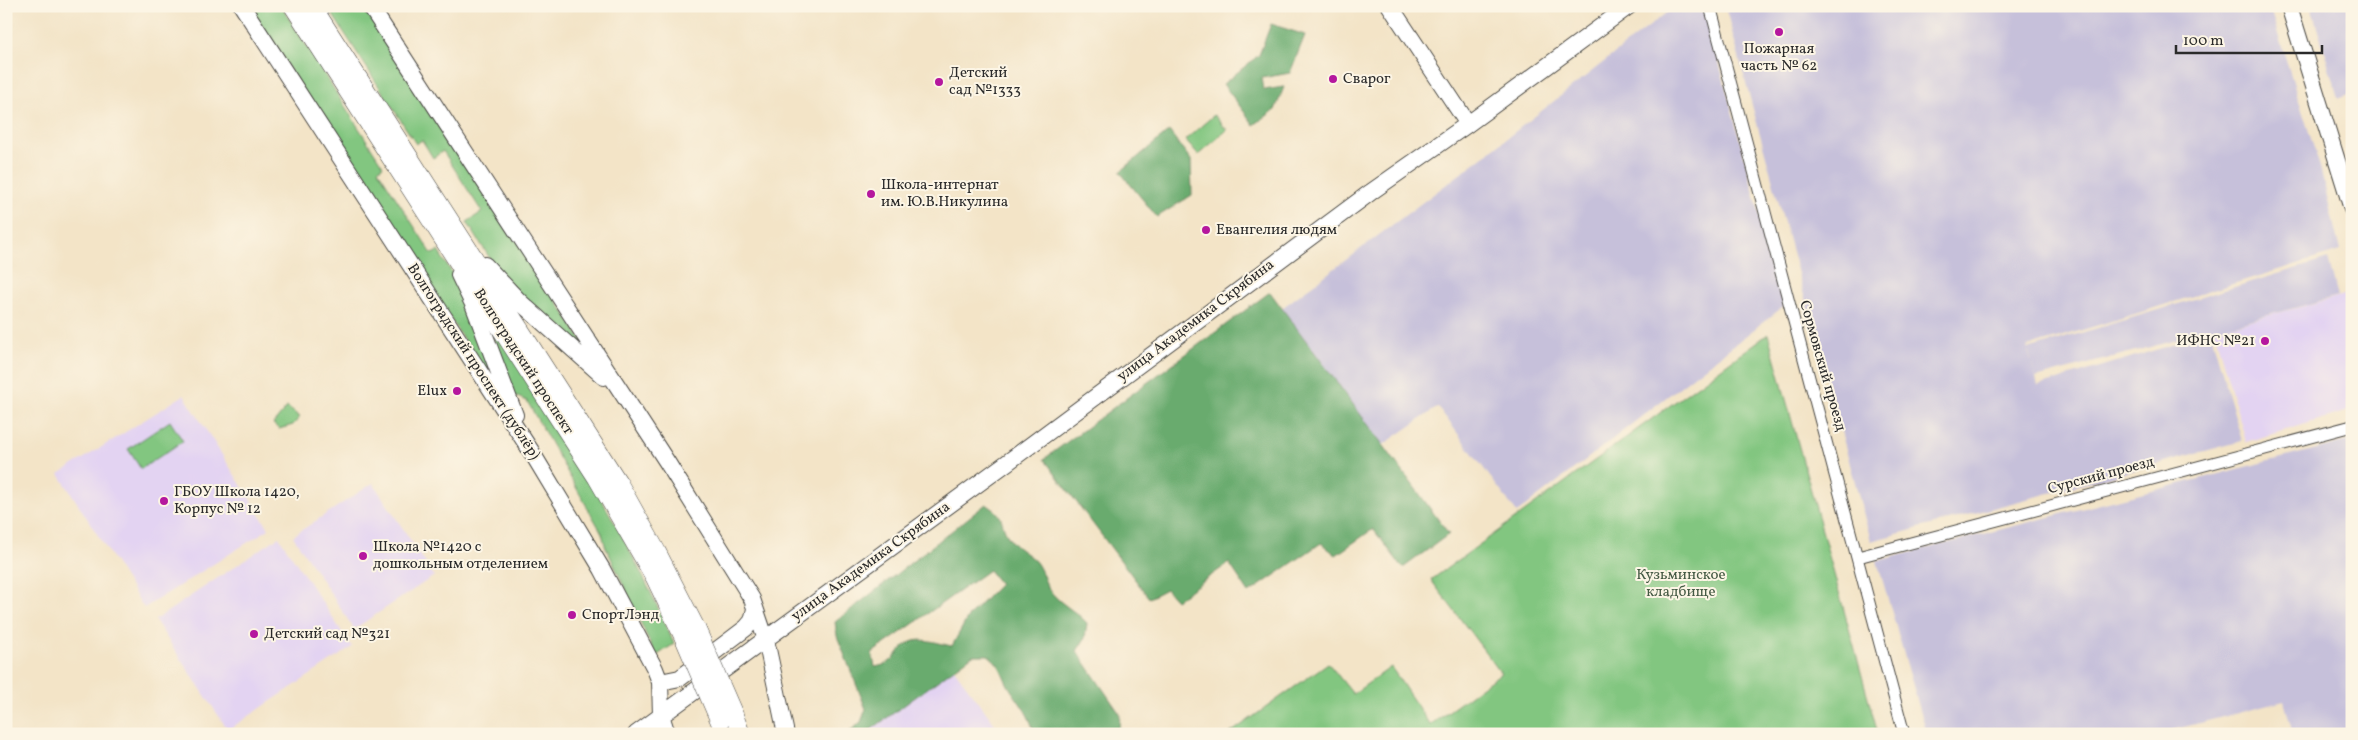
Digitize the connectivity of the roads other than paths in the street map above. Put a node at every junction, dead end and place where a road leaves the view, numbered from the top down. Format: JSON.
{"nodes":[{"id":1,"x":242,"y":6,"type":"edge"},
{"id":2,"x":293,"y":6,"type":"edge"},
{"id":3,"x":312,"y":6,"type":"edge"},
{"id":4,"x":370,"y":6,"type":"edge"},
{"id":5,"x":1390,"y":6,"type":"edge"},
{"id":6,"x":1629,"y":6,"type":"edge"},
{"id":7,"x":1710,"y":6,"type":"edge"},
{"id":8,"x":2289,"y":6,"type":"edge"},
{"id":9,"x":1468,"y":124,"type":"junction"},
{"id":10,"x":2352,"y":209,"type":"edge"},
{"id":11,"x":427,"y":213,"type":"junction"},
{"id":12,"x":458,"y":232,"type":"junction"},
{"id":13,"x":620,"y":391,"type":"junction"},
{"id":14,"x":2352,"y":426,"type":"edge"},
{"id":15,"x":531,"y":451,"type":"junction"},
{"id":16,"x":1858,"y":557,"type":"junction"},
{"id":17,"x":755,"y":608,"type":"junction"},
{"id":18,"x":691,"y":634,"type":"junction"},
{"id":19,"x":766,"y":640,"type":"junction"},
{"id":20,"x":660,"y":682,"type":"junction"},
{"id":21,"x":661,"y":715,"type":"junction"},
{"id":22,"x":726,"y":724,"type":"edge"},
{"id":23,"x":636,"y":734,"type":"edge"},
{"id":24,"x":667,"y":734,"type":"edge"},
{"id":25,"x":740,"y":734,"type":"edge"},
{"id":26,"x":786,"y":734,"type":"edge"},
{"id":27,"x":1904,"y":734,"type":"edge"}],
"edges":[{"from":1,"to":15,"type":"main road","name":"Волгоградский проспект (дублёр)"},
{"from":2,"to":11,"type":"main road","name":"Волгоградский проспект"},
{"from":3,"to":12,"type":"main road","name":"Волгоградский проспект"},
{"from":4,"to":13,"type":"main road"},
{"from":5,"to":9,"type":"main road"},
{"from":6,"to":9,"type":"main road","name":"улица Академика Скрябина"},
{"from":7,"to":16,"type":"street","name":"Сормовский проезд"},
{"from":8,"to":10,"type":"main road"},
{"from":9,"to":19,"type":"main road","name":"улица Академика Скрябина"},
{"from":11,"to":15,"type":"main road"},
{"from":11,"to":18,"type":"main road","name":"Волгоградский проспект"},
{"from":12,"to":13,"type":"main road"},
{"from":12,"to":18,"type":"main road","name":"Волгоградский проспект"},
{"from":13,"to":17,"type":"main road"},
{"from":14,"to":16,"type":"street","name":"Сурский проезд"},
{"from":15,"to":20,"type":"main road","name":"Волгоградский проспект (дублёр)"},
{"from":16,"to":27,"type":"street","name":"Сормовский проезд"},
{"from":17,"to":19,"type":"main road"},
{"from":17,"to":20,"type":"main road"},
{"from":18,"to":22,"type":"main road","name":"Волгоградский проспект","bridge":true},
{"from":19,"to":21,"type":"main road","name":"улица Академика Скрябина"},
{"from":19,"to":26,"type":"main road"},
{"from":20,"to":21,"type":"main road","name":"Волгоградский проспект (дублёр)"},
{"from":21,"to":23,"type":"main road","name":"улица Академика Скрябина"},
{"from":21,"to":24,"type":"main road","name":"Волгоградский проспект (дублёр)"},
{"from":22,"to":25,"type":"main road","name":"Волгоградский проспект"}]}
